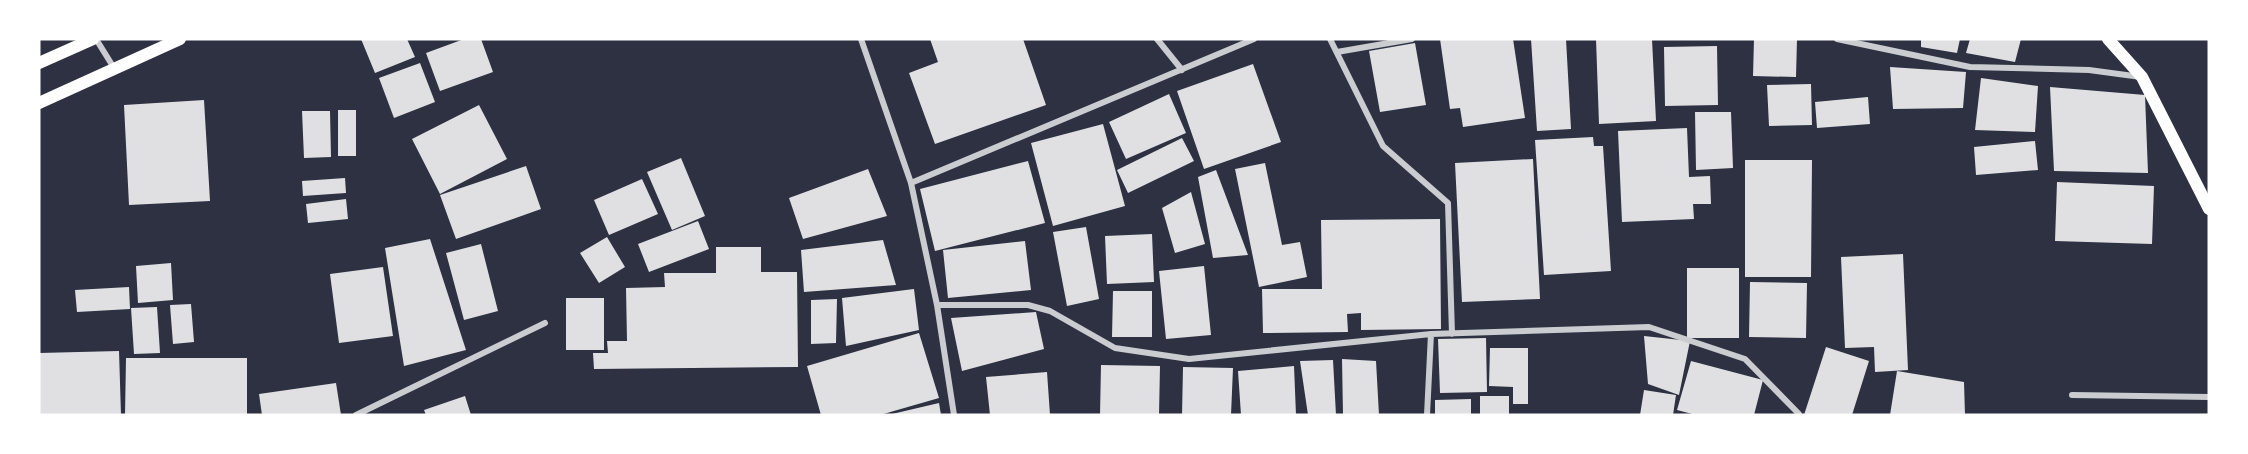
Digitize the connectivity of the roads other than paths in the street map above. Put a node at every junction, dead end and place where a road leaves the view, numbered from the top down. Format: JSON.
{"nodes":[{"id":1,"x":94,"y":39,"type":"edge"},
{"id":2,"x":180,"y":39,"type":"edge"},
{"id":3,"x":861,"y":39,"type":"edge"},
{"id":4,"x":1157,"y":39,"type":"edge"},
{"id":5,"x":1254,"y":39,"type":"edge"},
{"id":6,"x":1330,"y":39,"type":"edge"},
{"id":7,"x":1412,"y":39,"type":"edge"},
{"id":8,"x":1837,"y":39,"type":"edge"},
{"id":9,"x":2108,"y":39,"type":"edge"},
{"id":10,"x":1337,"y":52,"type":"junction"},
{"id":11,"x":39,"y":63,"type":"edge"},
{"id":12,"x":115,"y":69,"type":"junction"},
{"id":13,"x":1182,"y":70,"type":"junction"},
{"id":14,"x":2142,"y":77,"type":"junction"},
{"id":15,"x":39,"y":103,"type":"edge"},
{"id":16,"x":910,"y":183,"type":"junction"},
{"id":17,"x":2209,"y":208,"type":"edge"},
{"id":18,"x":937,"y":305,"type":"junction"},
{"id":19,"x":545,"y":323,"type":"dead end"},
{"id":20,"x":1431,"y":334,"type":"junction"},
{"id":21,"x":1452,"y":334,"type":"junction"},
{"id":22,"x":2072,"y":395,"type":"dead end"},
{"id":23,"x":2209,"y":397,"type":"edge"},
{"id":24,"x":1798,"y":414,"type":"edge"},
{"id":25,"x":356,"y":415,"type":"edge"},
{"id":26,"x":954,"y":415,"type":"edge"},
{"id":27,"x":1426,"y":415,"type":"edge"}],
"edges":[{"from":1,"to":11,"type":"main road"},
{"from":1,"to":12,"type":"street"},
{"from":2,"to":12,"type":"main road"},
{"from":3,"to":16,"type":"street"},
{"from":4,"to":13,"type":"street"},
{"from":5,"to":13,"type":"street"},
{"from":6,"to":10,"type":"street"},
{"from":7,"to":10,"type":"street"},
{"from":8,"to":14,"type":"street"},
{"from":9,"to":14,"type":"main road"},
{"from":10,"to":21,"type":"street"},
{"from":12,"to":15,"type":"main road"},
{"from":13,"to":16,"type":"street"},
{"from":14,"to":17,"type":"main road"},
{"from":16,"to":18,"type":"street"},
{"from":18,"to":20,"type":"street"},
{"from":18,"to":26,"type":"street"},
{"from":19,"to":25,"type":"street"},
{"from":20,"to":21,"type":"street"},
{"from":20,"to":27,"type":"street"},
{"from":21,"to":24,"type":"street"},
{"from":22,"to":23,"type":"street"}]}
